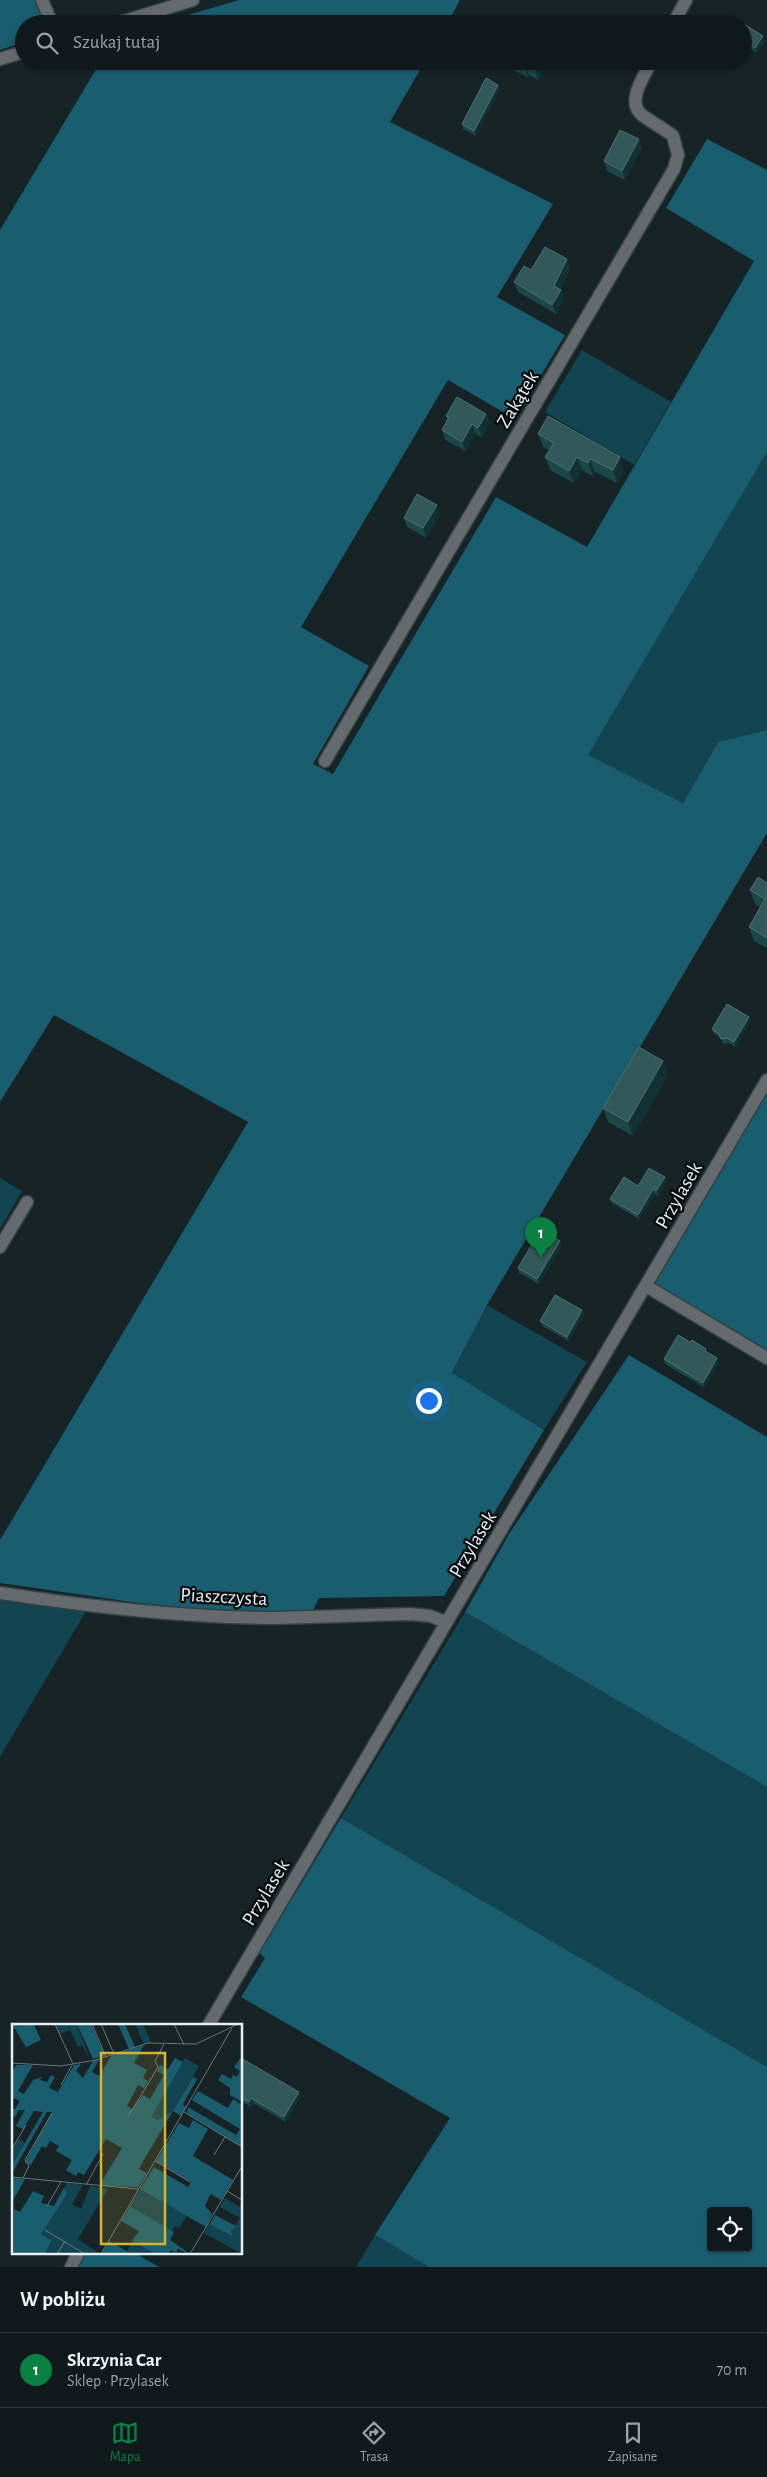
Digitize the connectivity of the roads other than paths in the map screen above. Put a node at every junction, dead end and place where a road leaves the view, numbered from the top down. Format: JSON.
{"nodes":[{"id":1,"x":42,"y":0,"type":"edge"},
{"id":2,"x":193,"y":0,"type":"edge"},
{"id":3,"x":686,"y":0,"type":"edge"},
{"id":4,"x":157,"y":5,"type":"edge"},
{"id":5,"x":48,"y":15,"type":"edge"},
{"id":6,"x":135,"y":15,"type":"edge"},
{"id":7,"x":678,"y":15,"type":"edge"},
{"id":8,"x":15,"y":55,"type":"edge"},
{"id":9,"x":0,"y":59,"type":"edge"},
{"id":10,"x":647,"y":70,"type":"edge"},
{"id":11,"x":325,"y":761,"type":"dead end"},
{"id":12,"x":767,"y":1080,"type":"edge"},
{"id":13,"x":27,"y":1202,"type":"dead end"},
{"id":14,"x":0,"y":1247,"type":"edge"},
{"id":15,"x":646,"y":1286,"type":"junction"},
{"id":16,"x":767,"y":1358,"type":"edge"},
{"id":17,"x":0,"y":1593,"type":"edge"},
{"id":18,"x":446,"y":1622,"type":"junction"},
{"id":19,"x":209,"y":2024,"type":"edge"},
{"id":20,"x":77,"y":2254,"type":"edge"},
{"id":21,"x":70,"y":2267,"type":"edge"}],
"edges":[{"from":1,"to":5,"type":"street"},
{"from":2,"to":4,"type":"street"},
{"from":3,"to":7,"type":"street"},
{"from":4,"to":6,"type":"street"},
{"from":8,"to":9,"type":"street"},
{"from":10,"to":11,"type":"street","name":"Zakątek"},
{"from":12,"to":15,"type":"street","name":"Przylasek"},
{"from":13,"to":14,"type":"street"},
{"from":15,"to":16,"type":"street"},
{"from":15,"to":18,"type":"street","name":"Przylasek"},
{"from":17,"to":18,"type":"street","name":"Piaszczysta"},
{"from":18,"to":19,"type":"street","name":"Przylasek"},
{"from":20,"to":21,"type":"street"}]}
